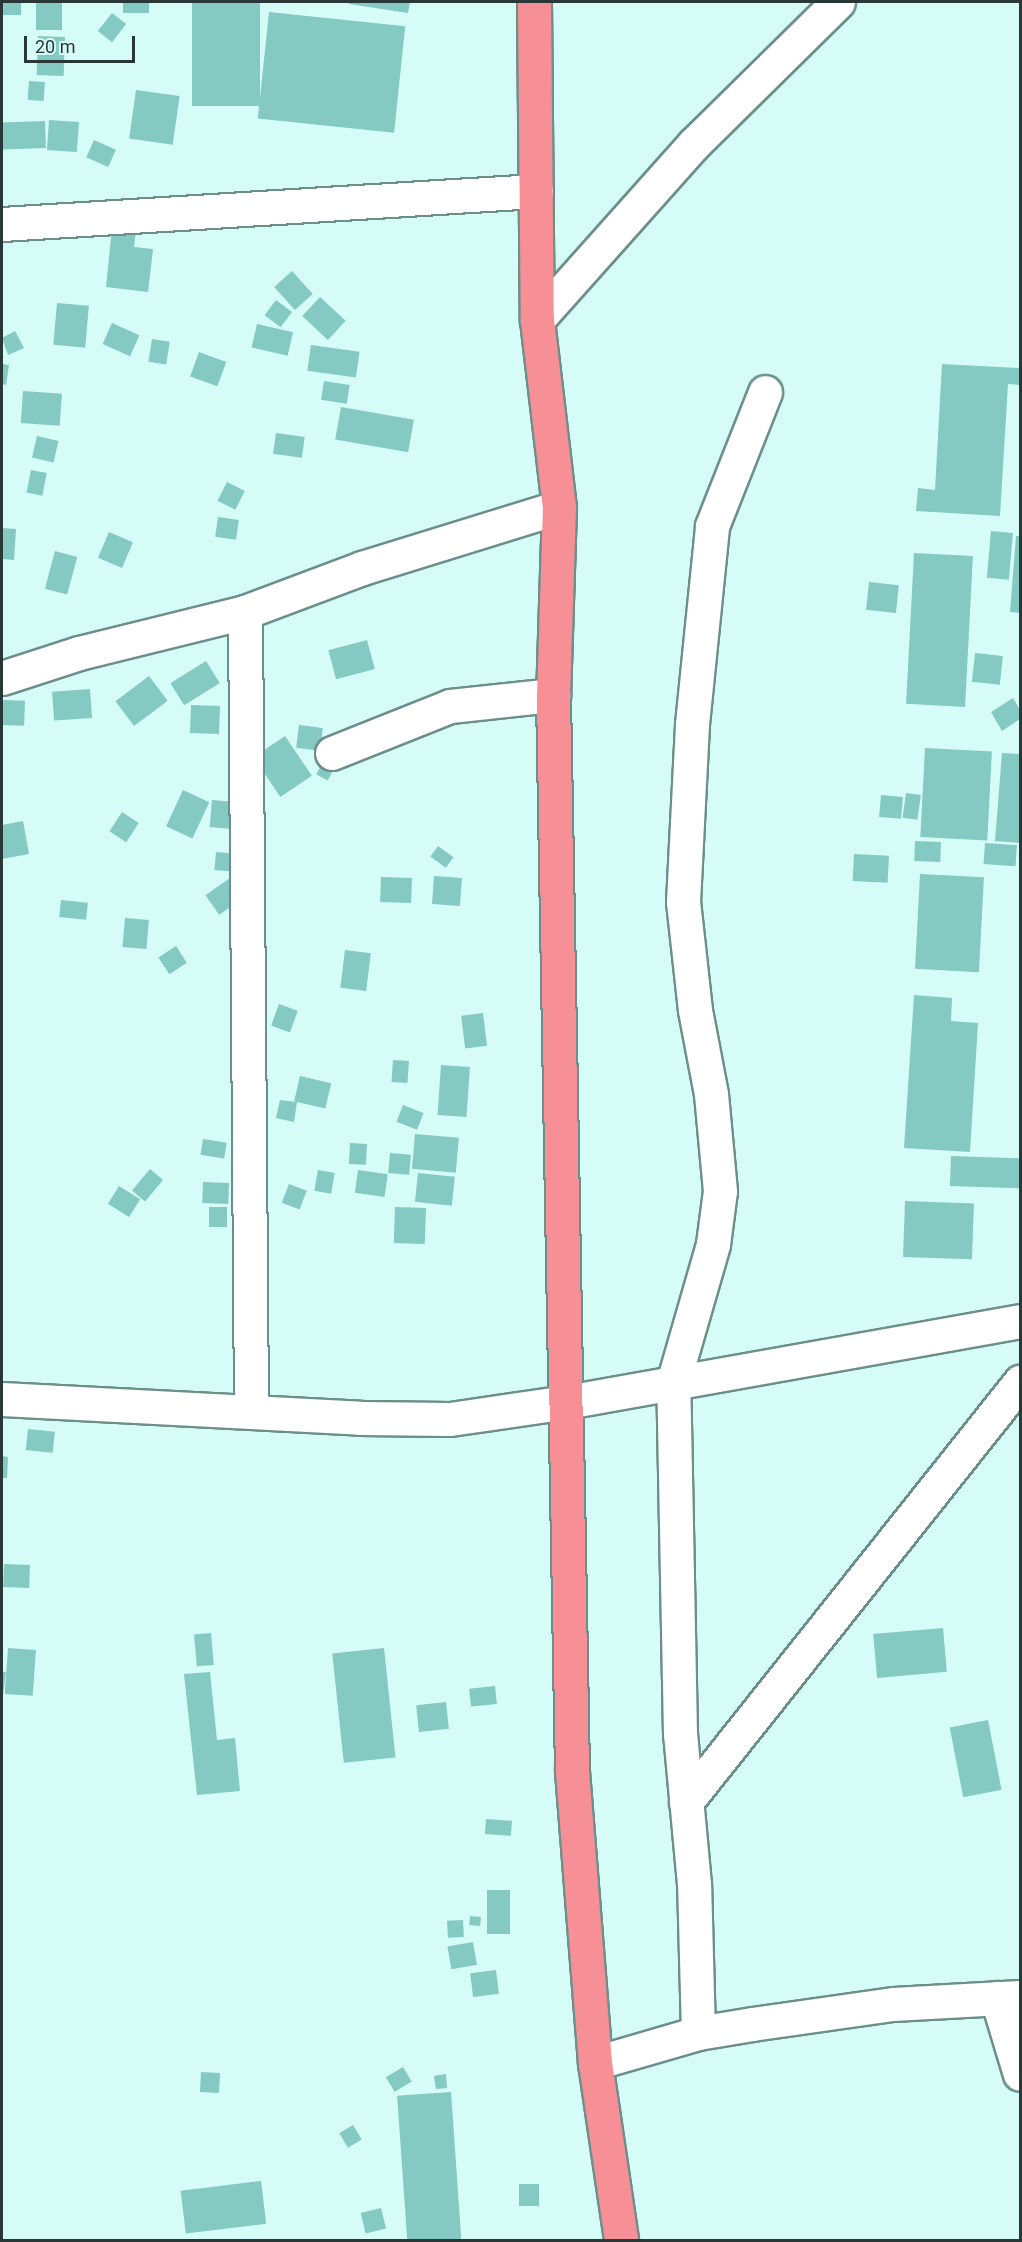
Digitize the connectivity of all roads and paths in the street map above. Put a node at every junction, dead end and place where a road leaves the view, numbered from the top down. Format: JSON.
{"nodes":[{"id":1,"x":534,"y":2,"type":"edge"},
{"id":2,"x":838,"y":2,"type":"edge"},
{"id":3,"x":536,"y":191,"type":"junction"},
{"id":4,"x":2,"y":224,"type":"edge"},
{"id":5,"x":537,"y":320,"type":"junction"},
{"id":6,"x":765,"y":392,"type":"dead end"},
{"id":7,"x":559,"y":507,"type":"junction"},
{"id":8,"x":245,"y":612,"type":"junction"},
{"id":9,"x":2,"y":678,"type":"edge"},
{"id":10,"x":553,"y":695,"type":"junction"},
{"id":11,"x":332,"y":753,"type":"dead end"},
{"id":12,"x":1020,"y":1321,"type":"edge"},
{"id":13,"x":1020,"y":1382,"type":"edge"},
{"id":14,"x":673,"y":1383,"type":"junction"},
{"id":15,"x":2,"y":1399,"type":"edge"},
{"id":16,"x":566,"y":1402,"type":"junction"},
{"id":17,"x":251,"y":1411,"type":"junction"},
{"id":18,"x":686,"y":1802,"type":"junction"},
{"id":19,"x":1009,"y":1997,"type":"edge"},
{"id":20,"x":698,"y":2032,"type":"junction"},
{"id":21,"x":595,"y":2063,"type":"junction"},
{"id":22,"x":1020,"y":2074,"type":"edge"},
{"id":23,"x":621,"y":2241,"type":"edge"}],
"edges":[{"from":1,"to":3,"type":"highway"},
{"from":2,"to":5,"type":"street"},
{"from":3,"to":4,"type":"street"},
{"from":3,"to":5,"type":"highway"},
{"from":5,"to":7,"type":"highway"},
{"from":6,"to":14,"type":"street"},
{"from":7,"to":8,"type":"street"},
{"from":7,"to":10,"type":"highway"},
{"from":8,"to":9,"type":"street"},
{"from":8,"to":17,"type":"street"},
{"from":10,"to":11,"type":"street"},
{"from":10,"to":16,"type":"highway"},
{"from":12,"to":14,"type":"street"},
{"from":13,"to":18,"type":"street"},
{"from":14,"to":16,"type":"street"},
{"from":14,"to":18,"type":"street"},
{"from":15,"to":17,"type":"street"},
{"from":16,"to":17,"type":"street"},
{"from":16,"to":21,"type":"highway"},
{"from":18,"to":20,"type":"street"},
{"from":19,"to":20,"type":"street"},
{"from":19,"to":22,"type":"street"},
{"from":20,"to":21,"type":"street"},
{"from":21,"to":23,"type":"highway"}]}
